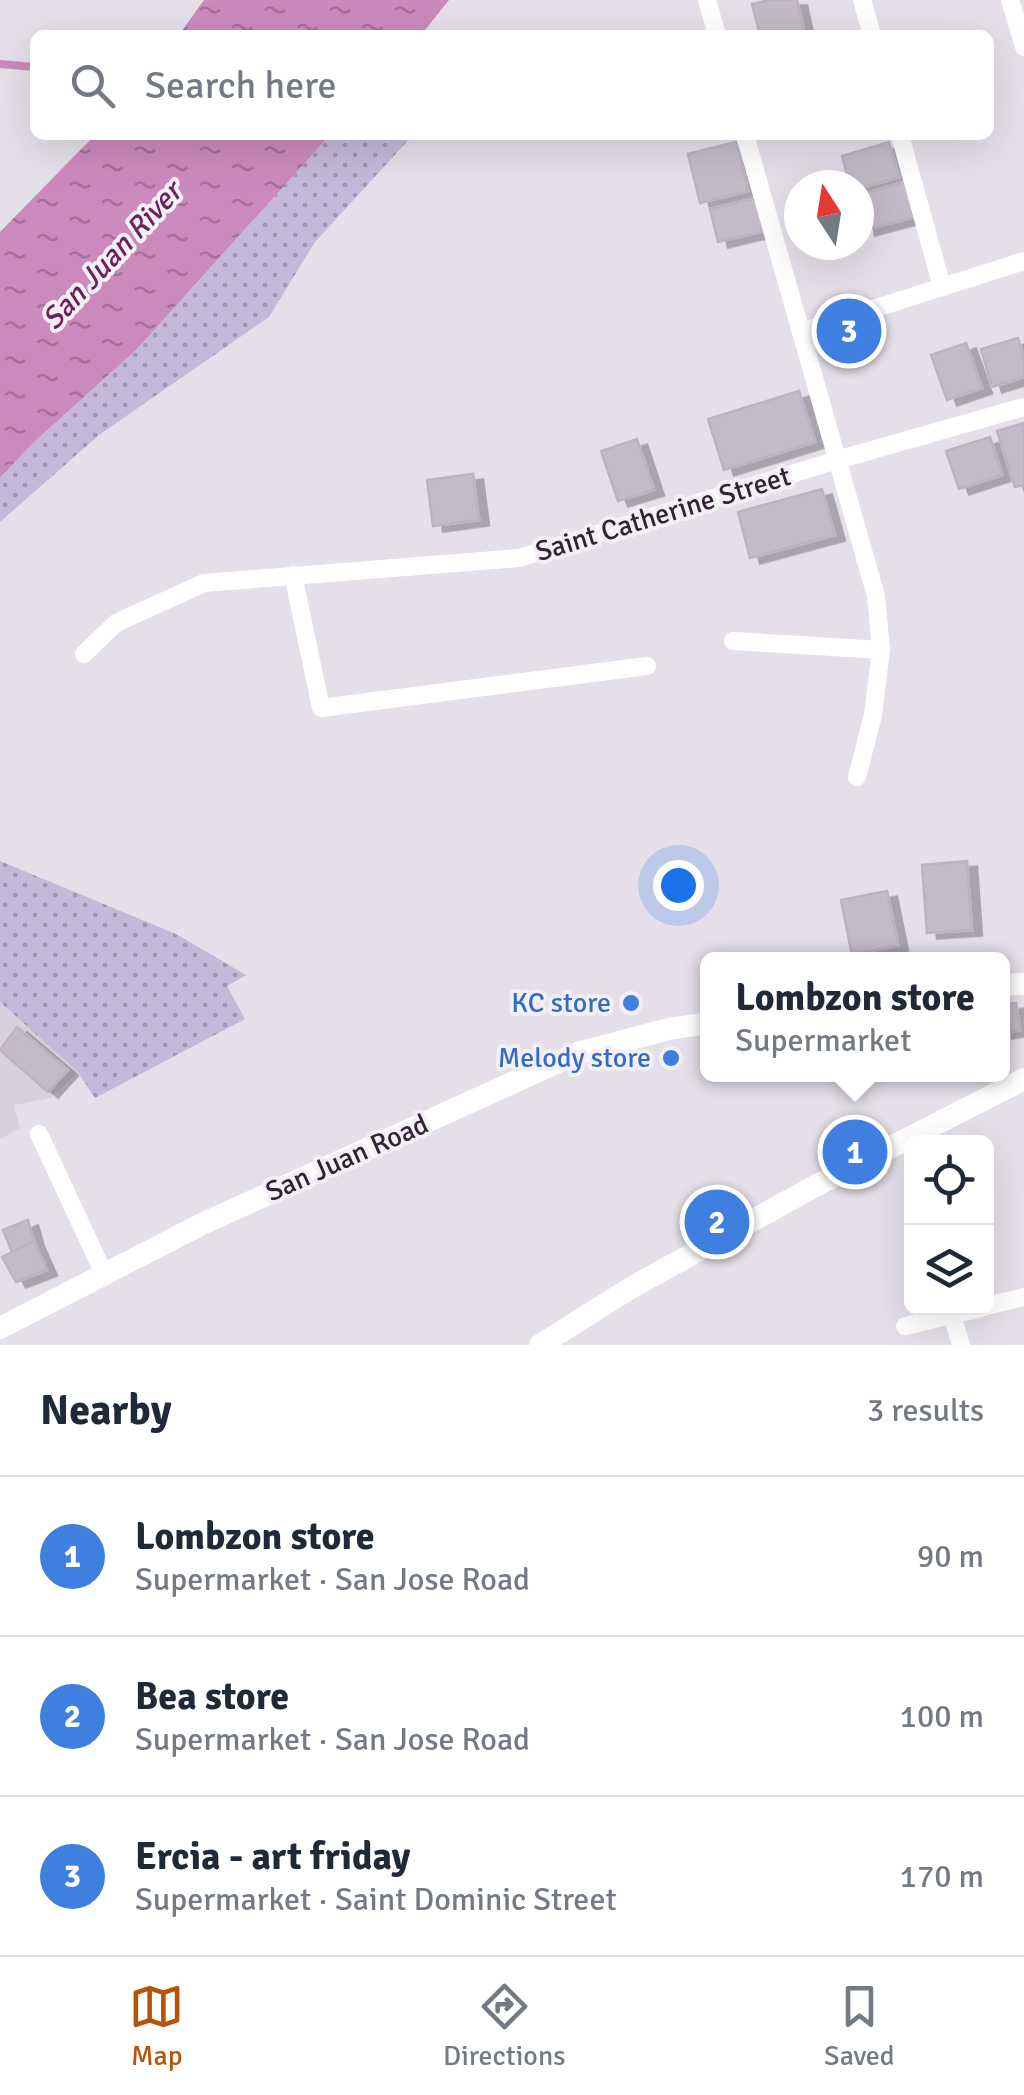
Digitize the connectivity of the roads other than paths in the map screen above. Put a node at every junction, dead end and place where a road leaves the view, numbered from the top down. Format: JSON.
{"nodes":[{"id":1,"x":862,"y":0,"type":"edge"},
{"id":2,"x":1010,"y":0,"type":"edge"},
{"id":3,"x":713,"y":1,"type":"edge"},
{"id":4,"x":716,"y":30,"type":"edge"},
{"id":5,"x":871,"y":30,"type":"edge"},
{"id":6,"x":1024,"y":48,"type":"edge"},
{"id":7,"x":747,"y":140,"type":"edge"},
{"id":8,"x":901,"y":140,"type":"edge"},
{"id":9,"x":1024,"y":261,"type":"edge"},
{"id":10,"x":942,"y":287,"type":"junction"},
{"id":11,"x":801,"y":332,"type":"junction"},
{"id":12,"x":1024,"y":408,"type":"edge"},
{"id":13,"x":837,"y":460,"type":"junction"},
{"id":14,"x":293,"y":575,"type":"junction"},
{"id":15,"x":733,"y":640,"type":"dead end"},
{"id":16,"x":881,"y":650,"type":"junction"},
{"id":17,"x":84,"y":654,"type":"dead end"},
{"id":18,"x":647,"y":666,"type":"dead end"},
{"id":19,"x":858,"y":777,"type":"dead end"},
{"id":20,"x":700,"y":1024,"type":"edge"},
{"id":21,"x":1024,"y":1078,"type":"edge"},
{"id":22,"x":39,"y":1134,"type":"dead end"},
{"id":23,"x":104,"y":1274,"type":"junction"},
{"id":24,"x":1024,"y":1297,"type":"edge"},
{"id":25,"x":994,"y":1304,"type":"edge"},
{"id":26,"x":948,"y":1315,"type":"edge"},
{"id":27,"x":952,"y":1315,"type":"edge"},
{"id":28,"x":905,"y":1326,"type":"dead end"},
{"id":29,"x":0,"y":1328,"type":"edge"},
{"id":30,"x":540,"y":1345,"type":"edge"},
{"id":31,"x":962,"y":1345,"type":"edge"}],
"edges":[{"from":1,"to":5,"type":"street"},
{"from":2,"to":6,"type":"street"},
{"from":3,"to":4,"type":"street"},
{"from":7,"to":11,"type":"street"},
{"from":8,"to":10,"type":"street"},
{"from":9,"to":10,"type":"street"},
{"from":10,"to":11,"type":"street"},
{"from":11,"to":13,"type":"street"},
{"from":12,"to":13,"type":"street","name":"Saint Catherine Street"},
{"from":13,"to":14,"type":"street","name":"Saint Catherine Street"},
{"from":13,"to":16,"type":"street"},
{"from":14,"to":17,"type":"street","name":"Saint Catherine Street"},
{"from":14,"to":18,"type":"street"},
{"from":15,"to":16,"type":"street"},
{"from":16,"to":19,"type":"street"},
{"from":20,"to":23,"type":"street","name":"San Juan Road"},
{"from":21,"to":30,"type":"street"},
{"from":22,"to":23,"type":"street"},
{"from":23,"to":29,"type":"street","name":"San Juan Road"},
{"from":24,"to":25,"type":"street"},
{"from":26,"to":28,"type":"street"},
{"from":27,"to":31,"type":"street"}]}
